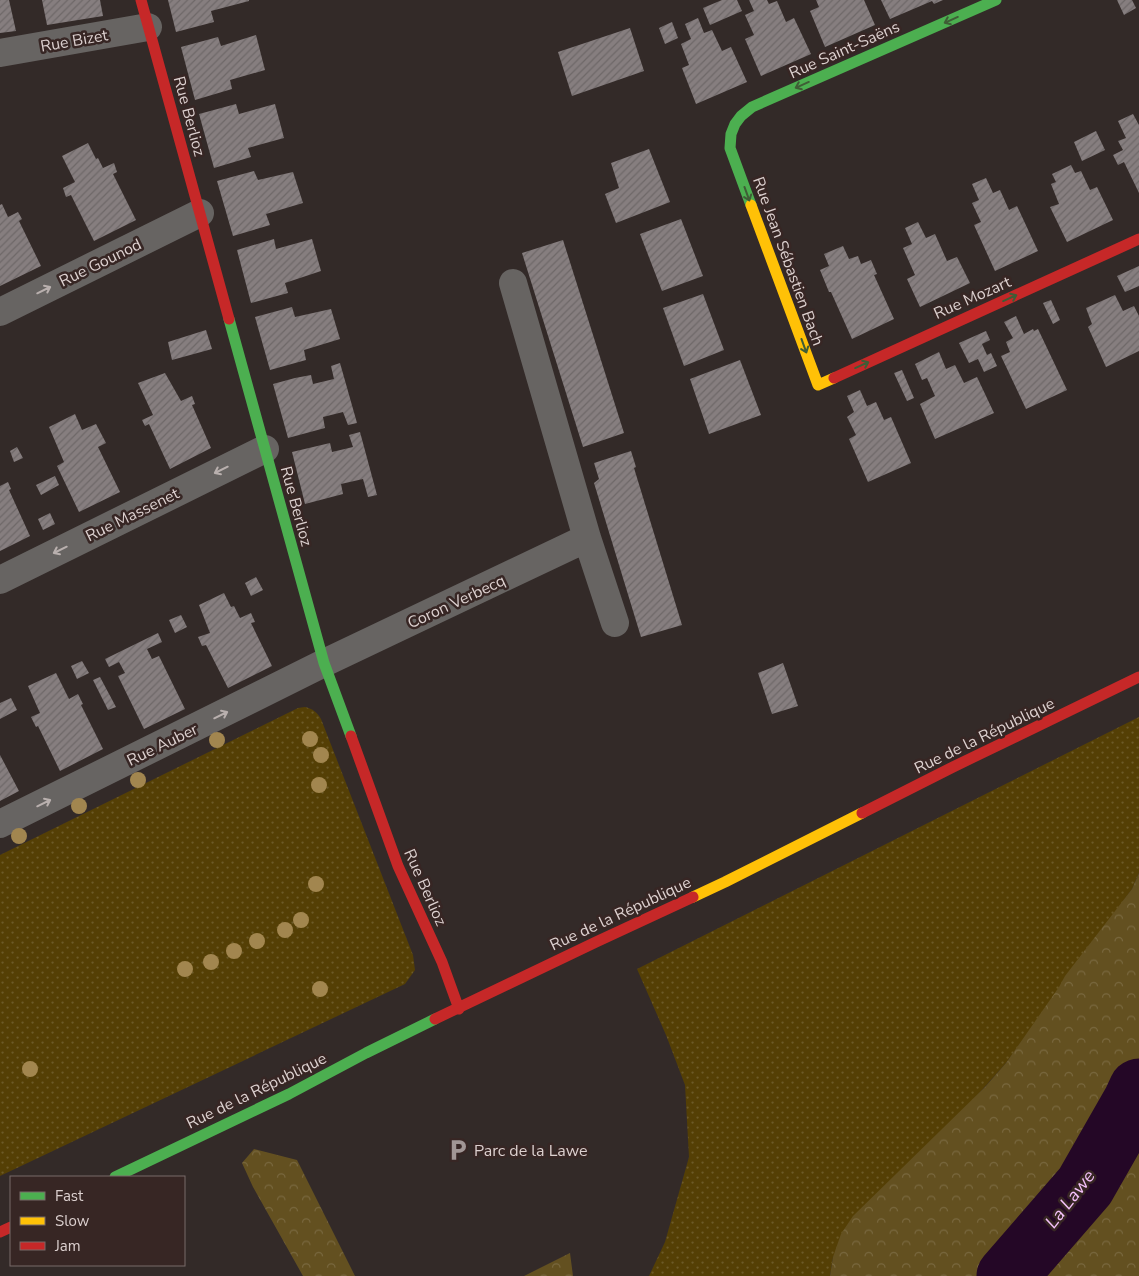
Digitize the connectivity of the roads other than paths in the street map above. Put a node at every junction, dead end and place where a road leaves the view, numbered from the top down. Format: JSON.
{"nodes":[{"id":1,"x":141,"y":0,"type":"edge"},
{"id":2,"x":996,"y":0,"type":"edge"},
{"id":3,"x":148,"y":27,"type":"junction"},
{"id":4,"x":0,"y":53,"type":"edge"},
{"id":5,"x":730,"y":148,"type":"joint"},
{"id":6,"x":200,"y":213,"type":"junction"},
{"id":7,"x":1139,"y":239,"type":"edge"},
{"id":8,"x":513,"y":283,"type":"dead end"},
{"id":9,"x":0,"y":312,"type":"edge"},
{"id":10,"x":818,"y":385,"type":"joint"},
{"id":11,"x":265,"y":449,"type":"junction"},
{"id":12,"x":588,"y":538,"type":"junction"},
{"id":13,"x":0,"y":580,"type":"edge"},
{"id":14,"x":615,"y":624,"type":"dead end"},
{"id":15,"x":324,"y":663,"type":"junction"},
{"id":16,"x":1139,"y":677,"type":"edge"},
{"id":17,"x":0,"y":824,"type":"edge"},
{"id":18,"x":459,"y":1009,"type":"junction"},
{"id":19,"x":117,"y":1176,"type":"edge"}],
"edges":[{"from":1,"to":3,"type":"street","name":"Rue Berlioz"},
{"from":2,"to":5,"type":"street","name":"Rue Saint-Saëns","one_way":true},
{"from":3,"to":4,"type":"street","name":"Rue Bizet"},
{"from":3,"to":6,"type":"street","name":"Rue Berlioz"},
{"from":5,"to":10,"type":"street","name":"Rue Jean Sébastien Bach","one_way":true},
{"from":9,"to":6,"type":"street","name":"Rue Gounod","one_way":true},
{"from":6,"to":11,"type":"street","name":"Rue Berlioz"},
{"from":10,"to":7,"type":"street","name":"Rue Mozart","one_way":true},
{"from":8,"to":12,"type":"street"},
{"from":11,"to":13,"type":"street","name":"Rue Massenet","one_way":true},
{"from":11,"to":15,"type":"street","name":"Rue Berlioz"},
{"from":12,"to":14,"type":"street"},
{"from":12,"to":15,"type":"street","name":"Coron Verbecq"},
{"from":17,"to":15,"type":"street","name":"Rue Auber","one_way":true},
{"from":15,"to":18,"type":"street","name":"Rue Berlioz"},
{"from":16,"to":18,"type":"street","name":"Rue de la République"},
{"from":18,"to":19,"type":"street","name":"Rue de la République"}]}
